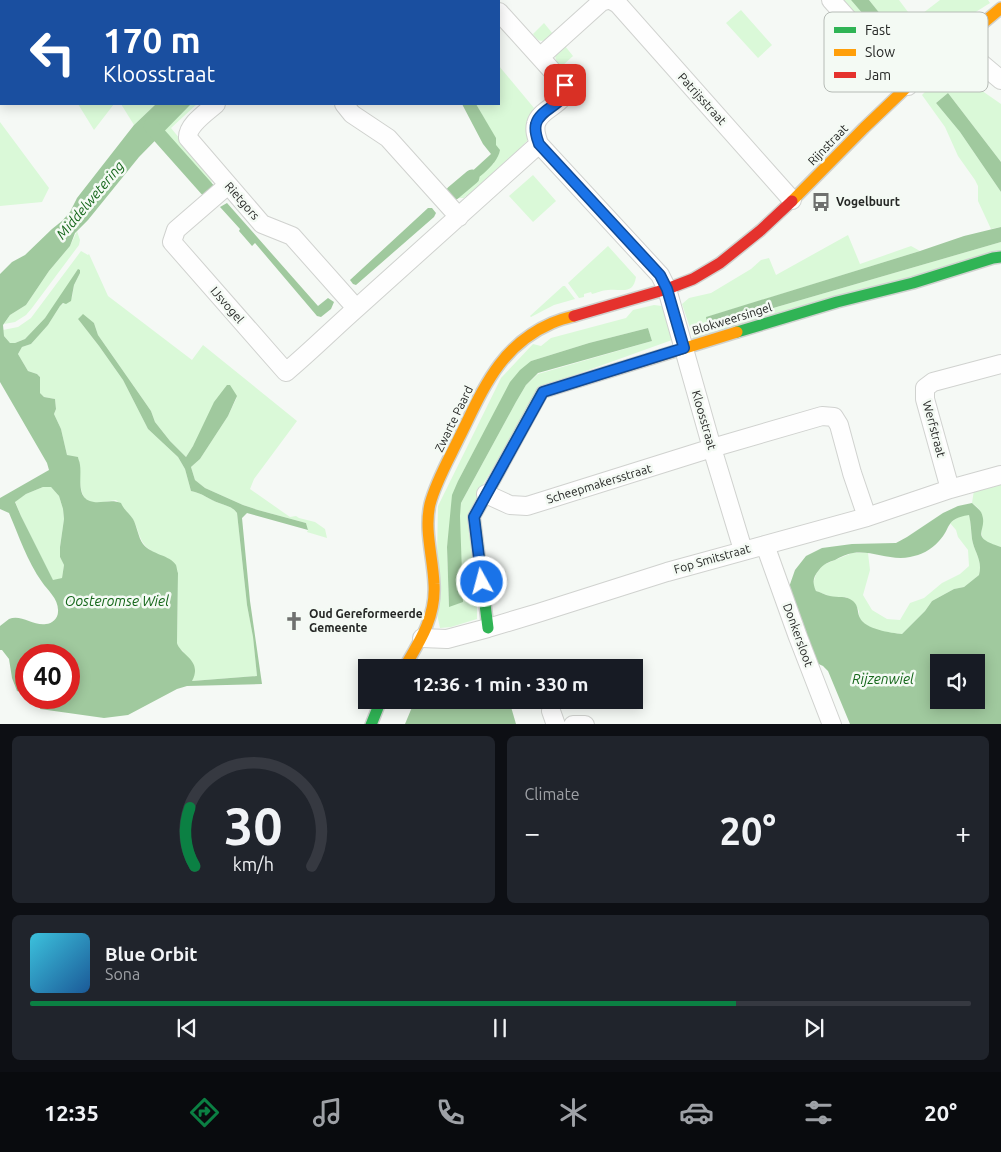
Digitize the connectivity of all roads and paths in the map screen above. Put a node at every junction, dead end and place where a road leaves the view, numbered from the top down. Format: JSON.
{"nodes":[{"id":1,"x":609,"y":0,"type":"edge"},
{"id":2,"x":831,"y":0,"type":"edge"},
{"id":3,"x":1001,"y":8,"type":"edge"},
{"id":4,"x":842,"y":12,"type":"edge"},
{"id":5,"x":500,"y":13,"type":"edge"},
{"id":6,"x":988,"y":19,"type":"edge"},
{"id":7,"x":540,"y":57,"type":"junction"},
{"id":8,"x":988,"y":69,"type":"edge"},
{"id":9,"x":1001,"y":80,"type":"edge"},
{"id":10,"x":902,"y":92,"type":"edge"},
{"id":11,"x":215,"y":105,"type":"edge"},
{"id":12,"x":345,"y":105,"type":"edge"},
{"id":13,"x":539,"y":144,"type":"junction"},
{"id":14,"x":228,"y":185,"type":"junction"},
{"id":15,"x":792,"y":200,"type":"junction"},
{"id":16,"x":459,"y":217,"type":"junction"},
{"id":17,"x":1001,"y":257,"type":"edge"},
{"id":18,"x":667,"y":289,"type":"junction"},
{"id":19,"x":356,"y":308,"type":"junction"},
{"id":20,"x":684,"y":348,"type":"junction"},
{"id":21,"x":1001,"y":364,"type":"edge"},
{"id":22,"x":712,"y":448,"type":"junction"},
{"id":23,"x":1001,"y":475,"type":"edge"},
{"id":24,"x":950,"y":489,"type":"junction"},
{"id":25,"x":486,"y":494,"type":"junction"},
{"id":26,"x":867,"y":517,"type":"junction"},
{"id":27,"x":765,"y":545,"type":"junction"},
{"id":28,"x":743,"y":550,"type":"junction"},
{"id":29,"x":488,"y":628,"type":"junction"},
{"id":30,"x":422,"y":638,"type":"junction"},
{"id":31,"x":409,"y":659,"type":"edge"},
{"id":32,"x":377,"y":709,"type":"edge"},
{"id":33,"x":371,"y":724,"type":"edge"},
{"id":34,"x":573,"y":724,"type":"edge"},
{"id":35,"x":585,"y":724,"type":"edge"},
{"id":36,"x":832,"y":724,"type":"edge"}],
"edges":[{"from":1,"to":7,"type":"street","name":"Patrijsstraat"},
{"from":1,"to":15,"type":"street","name":"Patrijsstraat"},
{"from":2,"to":4,"type":"street"},
{"from":3,"to":6,"type":"street","name":"Rijnstraat"},
{"from":5,"to":7,"type":"street"},
{"from":7,"to":13,"type":"street"},
{"from":8,"to":9,"type":"street"},
{"from":10,"to":15,"type":"street","name":"Rijnstraat"},
{"from":11,"to":14,"type":"street","name":"Rietgors"},
{"from":12,"to":16,"type":"street"},
{"from":13,"to":16,"type":"street"},
{"from":13,"to":18,"type":"street","name":"Kloosstraat"},
{"from":14,"to":19,"type":"street","name":"Rietgors"},
{"from":14,"to":19,"type":"street","name":"IJsvogel"},
{"from":15,"to":18,"type":"street","name":"Rijnstraat"},
{"from":16,"to":19,"type":"street"},
{"from":17,"to":20,"type":"street","name":"Blokweersingel"},
{"from":18,"to":20,"type":"street","name":"Kloosstraat"},
{"from":18,"to":30,"type":"street","name":"Zwarte Paard"},
{"from":20,"to":22,"type":"street","name":"Kloosstraat"},
{"from":20,"to":25,"type":"street","name":"Blokweersingel"},
{"from":21,"to":24,"type":"street","name":"Werfstraat"},
{"from":22,"to":25,"type":"street","name":"Scheepmakersstraat"},
{"from":22,"to":26,"type":"street","name":"Scheepmakersstraat"},
{"from":22,"to":28,"type":"street","name":"Kloosstraat"},
{"from":23,"to":24,"type":"street","name":"Fop Smitstraat"},
{"from":24,"to":26,"type":"street","name":"Fop Smitstraat"},
{"from":25,"to":29,"type":"street","name":"Blokweersingel"},
{"from":26,"to":27,"type":"street","name":"Fop Smitstraat"},
{"from":27,"to":28,"type":"street","name":"Fop Smitstraat"},
{"from":27,"to":36,"type":"street","name":"Donkersloot"},
{"from":28,"to":29,"type":"street","name":"Fop Smitstraat"},
{"from":29,"to":30,"type":"street","name":"Fop Smitstraat"},
{"from":30,"to":31,"type":"street","name":"Zwarte Paard"},
{"from":32,"to":33,"type":"street"},
{"from":34,"to":35,"type":"street"}]}
